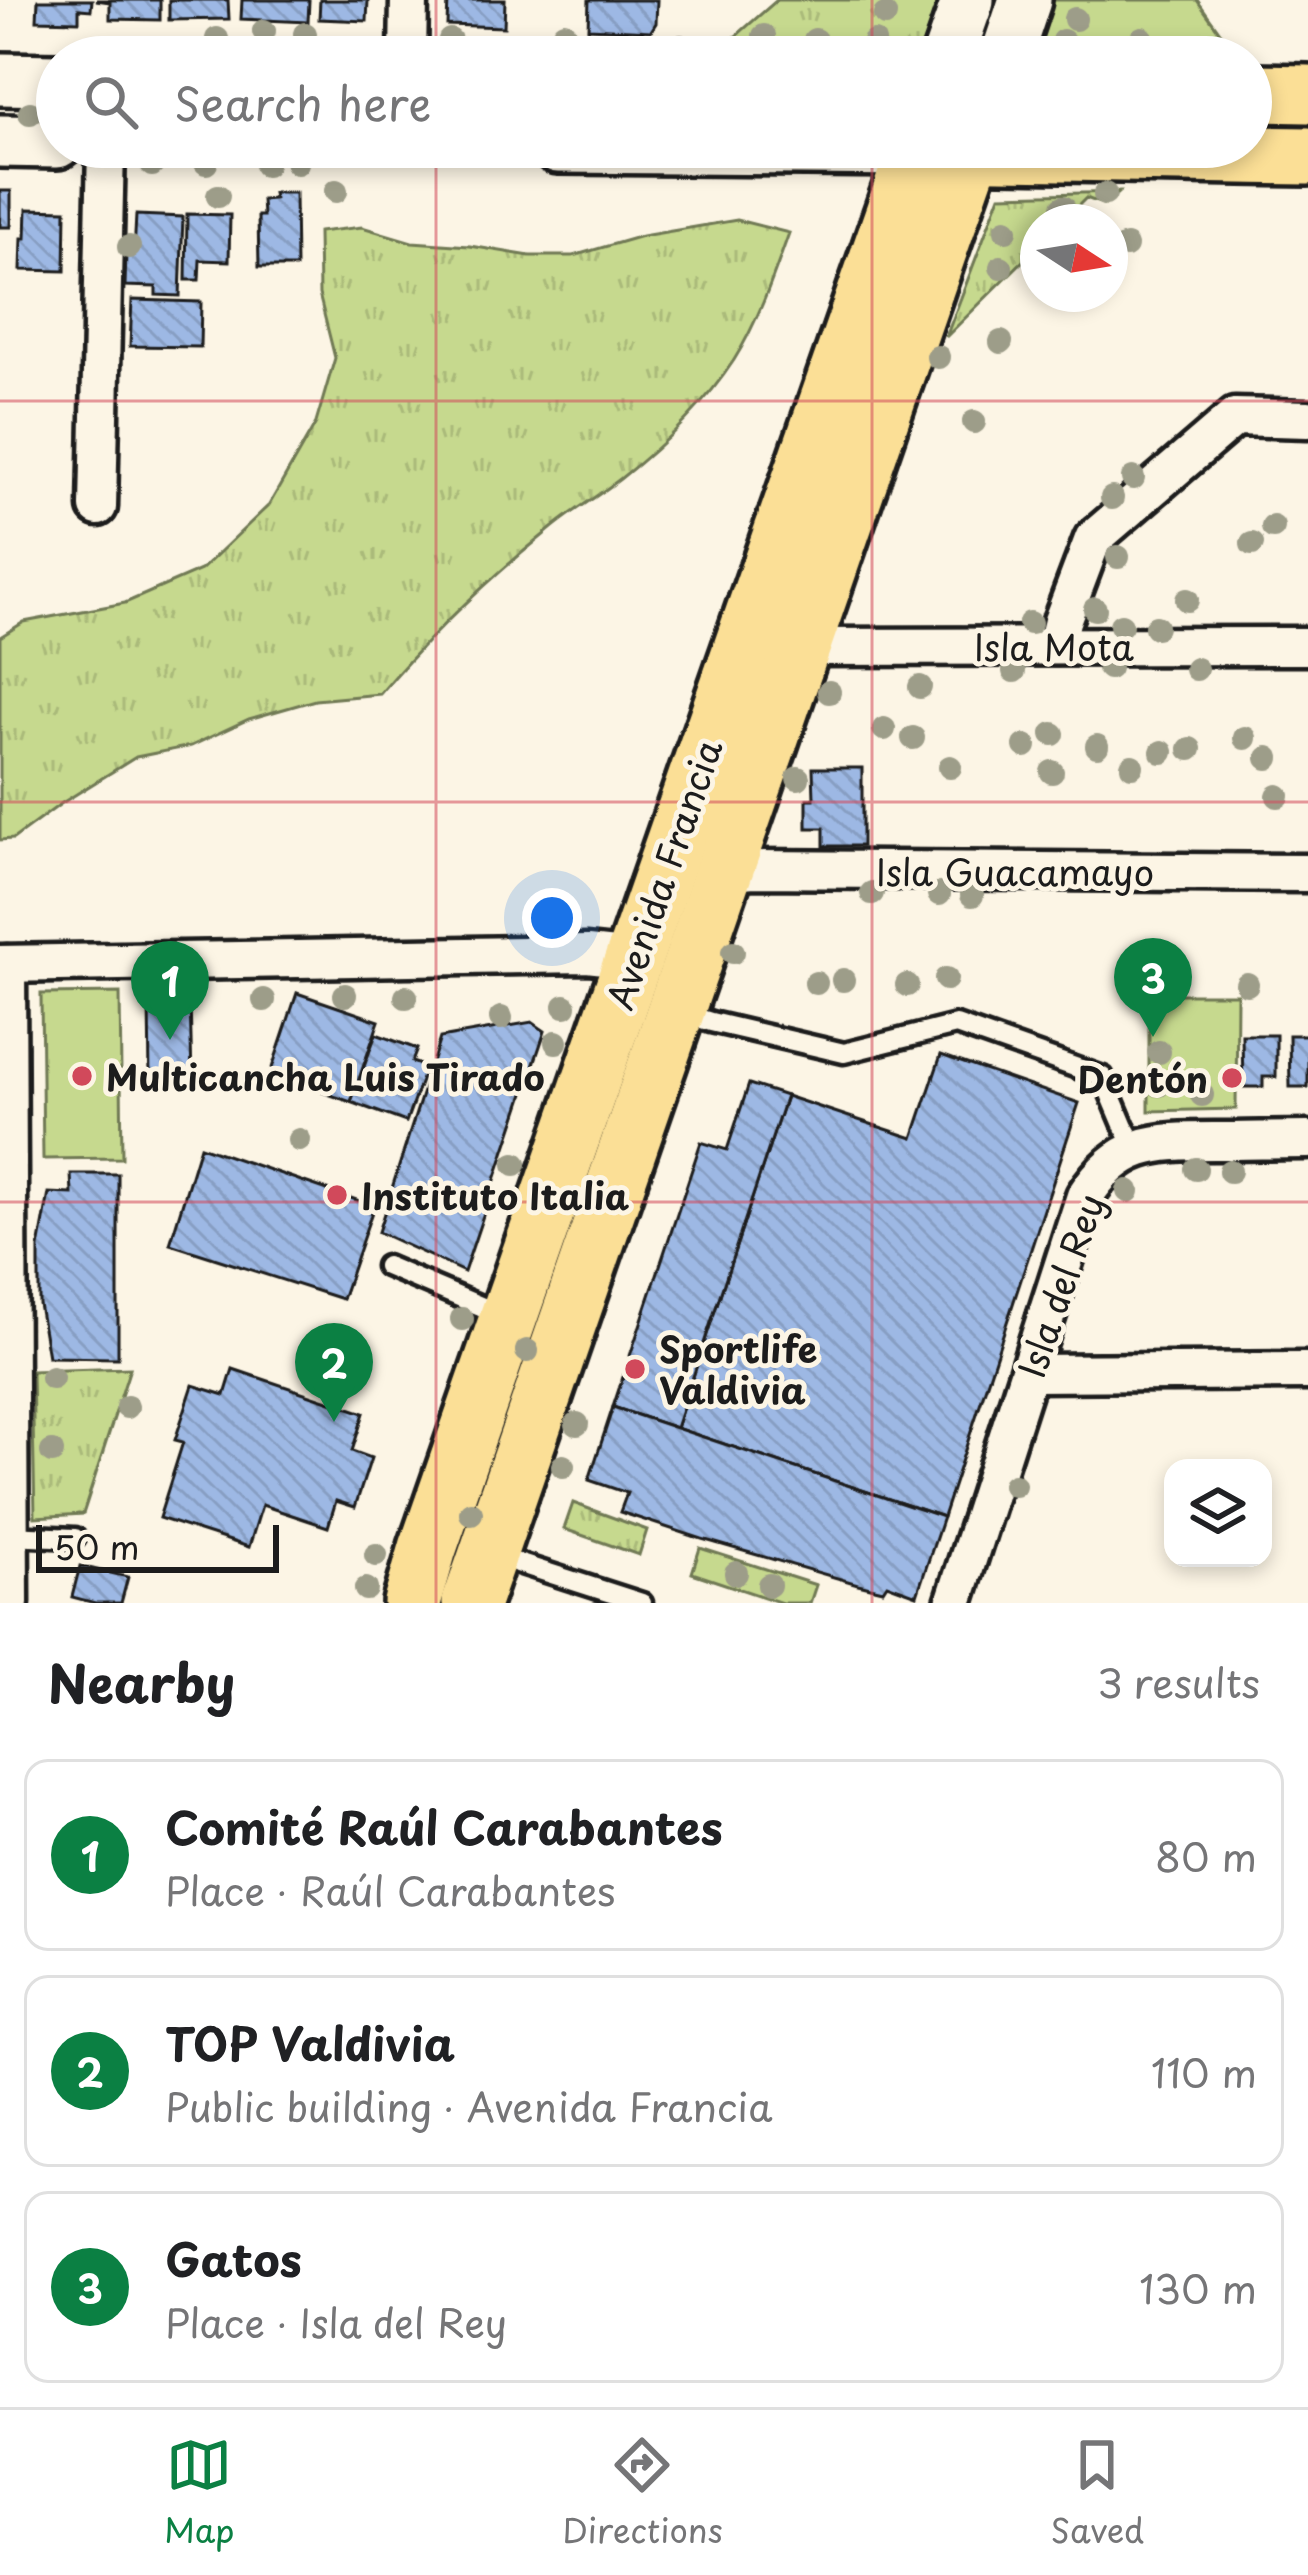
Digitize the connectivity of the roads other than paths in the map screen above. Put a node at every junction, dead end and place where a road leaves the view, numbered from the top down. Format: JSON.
{"nodes":[{"id":1,"x":409,"y":0,"type":"edge"},
{"id":2,"x":968,"y":0,"type":"edge"},
{"id":3,"x":1025,"y":0,"type":"edge"},
{"id":4,"x":408,"y":36,"type":"edge"},
{"id":5,"x":955,"y":36,"type":"edge"},
{"id":6,"x":1013,"y":36,"type":"edge"},
{"id":7,"x":0,"y":80,"type":"edge"},
{"id":8,"x":36,"y":80,"type":"edge"},
{"id":9,"x":1272,"y":93,"type":"edge"},
{"id":10,"x":1308,"y":94,"type":"edge"},
{"id":11,"x":0,"y":141,"type":"edge"},
{"id":12,"x":36,"y":142,"type":"edge"},
{"id":13,"x":1272,"y":155,"type":"edge"},
{"id":14,"x":1308,"y":156,"type":"edge"},
{"id":15,"x":106,"y":168,"type":"edge"},
{"id":16,"x":911,"y":168,"type":"edge"},
{"id":17,"x":966,"y":168,"type":"edge"},
{"id":18,"x":1308,"y":418,"type":"edge"},
{"id":19,"x":98,"y":507,"type":"dead end"},
{"id":20,"x":791,"y":617,"type":"junction"},
{"id":21,"x":1056,"y":646,"type":"junction"},
{"id":22,"x":1308,"y":646,"type":"edge"},
{"id":23,"x":722,"y":872,"type":"junction"},
{"id":24,"x":1308,"y":873,"type":"edge"},
{"id":25,"x":633,"y":959,"type":"junction"},
{"id":26,"x":3,"y":964,"type":"edge"},
{"id":27,"x":669,"y":1026,"type":"junction"},
{"id":28,"x":609,"y":1027,"type":"junction"},
{"id":29,"x":1308,"y":1140,"type":"edge"},
{"id":30,"x":1136,"y":1148,"type":"junction"},
{"id":31,"x":386,"y":1266,"type":"dead end"},
{"id":32,"x":508,"y":1318,"type":"junction"},
{"id":33,"x":1308,"y":1371,"type":"edge"},
{"id":34,"x":1029,"y":1373,"type":"junction"},
{"id":35,"x":10,"y":1535,"type":"junction"},
{"id":36,"x":75,"y":1538,"type":"dead end"},
{"id":37,"x":478,"y":1578,"type":"edge"},
{"id":38,"x":10,"y":1603,"type":"edge"},
{"id":39,"x":412,"y":1603,"type":"edge"},
{"id":40,"x":642,"y":1603,"type":"edge"},
{"id":41,"x":954,"y":1603,"type":"edge"}],
"edges":[{"from":1,"to":4,"type":"street"},
{"from":2,"to":5,"type":"main road"},
{"from":3,"to":6,"type":"main road"},
{"from":7,"to":8,"type":"main road"},
{"from":9,"to":10,"type":"main road"},
{"from":11,"to":12,"type":"main road"},
{"from":13,"to":14,"type":"main road"},
{"from":15,"to":19,"type":"street"},
{"from":16,"to":20,"type":"main road","name":"Avenida Francia"},
{"from":17,"to":20,"type":"main road","name":"Avenida Francia"},
{"from":18,"to":21,"type":"street"},
{"from":20,"to":21,"type":"street","name":"Isla Mota"},
{"from":20,"to":23,"type":"main road","name":"Avenida Francia"},
{"from":20,"to":25,"type":"main road","name":"Avenida Francia"},
{"from":21,"to":22,"type":"street","name":"Isla Mota"},
{"from":23,"to":24,"type":"street","name":"Isla Guacamayo"},
{"from":23,"to":27,"type":"main road","name":"Avenida Francia"},
{"from":25,"to":26,"type":"street"},
{"from":25,"to":28,"type":"main road","name":"Avenida Francia"},
{"from":26,"to":35,"type":"street"},
{"from":27,"to":28,"type":"main road"},
{"from":27,"to":30,"type":"lane"},
{"from":27,"to":37,"type":"main road","name":"Avenida Francia"},
{"from":28,"to":32,"type":"main road","name":"Avenida Francia"},
{"from":29,"to":30,"type":"street"},
{"from":30,"to":34,"type":"street","name":"Isla del Rey"},
{"from":31,"to":32,"type":"lane"},
{"from":32,"to":39,"type":"main road","name":"Avenida Francia"},
{"from":33,"to":34,"type":"street"},
{"from":34,"to":41,"type":"street","name":"Isla del Rey"},
{"from":35,"to":36,"type":"lane"},
{"from":35,"to":38,"type":"street"},
{"from":37,"to":40,"type":"lane"}]}
